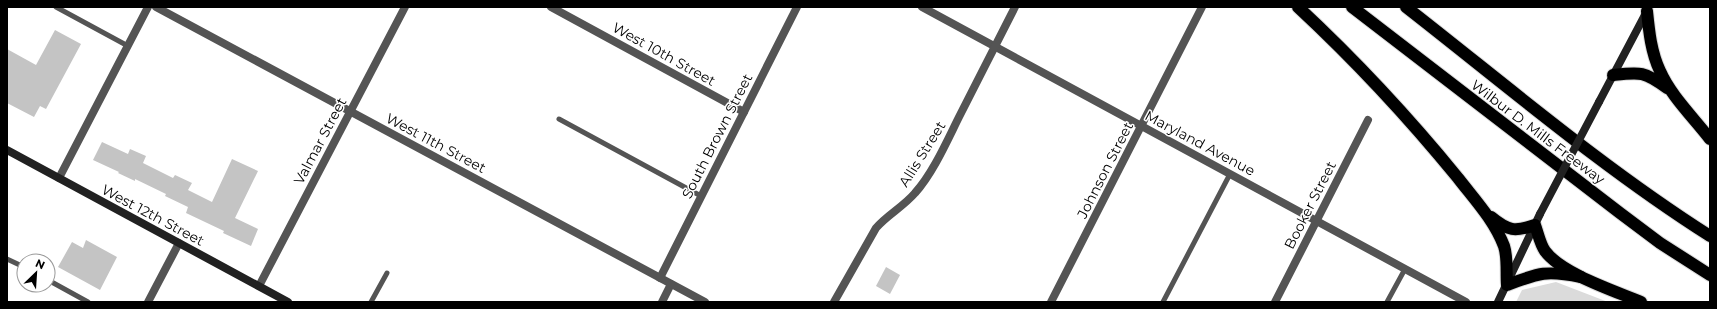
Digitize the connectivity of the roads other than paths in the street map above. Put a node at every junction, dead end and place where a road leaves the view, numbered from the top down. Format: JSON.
{"nodes":[{"id":1,"x":56,"y":7,"type":"edge"},
{"id":2,"x":148,"y":7,"type":"edge"},
{"id":3,"x":156,"y":7,"type":"edge"},
{"id":4,"x":405,"y":7,"type":"edge"},
{"id":5,"x":551,"y":7,"type":"edge"},
{"id":6,"x":797,"y":7,"type":"edge"},
{"id":7,"x":922,"y":7,"type":"edge"},
{"id":8,"x":1014,"y":7,"type":"edge"},
{"id":9,"x":1202,"y":7,"type":"edge"},
{"id":10,"x":1298,"y":7,"type":"edge"},
{"id":11,"x":1352,"y":7,"type":"edge"},
{"id":12,"x":1406,"y":7,"type":"edge"},
{"id":13,"x":1648,"y":9,"type":"edge"},
{"id":14,"x":128,"y":46,"type":"junction"},
{"id":15,"x":995,"y":46,"type":"junction"},
{"id":16,"x":1614,"y":75,"type":"junction"},
{"id":17,"x":1672,"y":92,"type":"junction"},
{"id":18,"x":350,"y":112,"type":"junction"},
{"id":19,"x":744,"y":112,"type":"junction"},
{"id":20,"x":559,"y":119,"type":"dead end"},
{"id":21,"x":1368,"y":120,"type":"dead end"},
{"id":22,"x":1142,"y":126,"type":"junction"},
{"id":23,"x":1710,"y":139,"type":"edge"},
{"id":24,"x":7,"y":150,"type":"edge"},
{"id":25,"x":1230,"y":174,"type":"junction"},
{"id":26,"x":59,"y":178,"type":"junction"},
{"id":27,"x":701,"y":196,"type":"junction"},
{"id":28,"x":1486,"y":213,"type":"junction"},
{"id":29,"x":1538,"y":220,"type":"junction"},
{"id":30,"x":1316,"y":221,"type":"junction"},
{"id":31,"x":1710,"y":236,"type":"edge"},
{"id":32,"x":178,"y":243,"type":"junction"},
{"id":33,"x":1406,"y":269,"type":"junction"},
{"id":34,"x":387,"y":273,"type":"dead end"},
{"id":35,"x":1710,"y":275,"type":"edge"},
{"id":36,"x":1581,"y":277,"type":"junction"},
{"id":37,"x":660,"y":278,"type":"junction"},
{"id":38,"x":56,"y":284,"type":"edge"},
{"id":39,"x":671,"y":284,"type":"junction"},
{"id":40,"x":1507,"y":285,"type":"junction"},
{"id":41,"x":259,"y":286,"type":"junction"},
{"id":42,"x":88,"y":302,"type":"edge"},
{"id":43,"x":148,"y":302,"type":"edge"},
{"id":44,"x":288,"y":302,"type":"edge"},
{"id":45,"x":371,"y":302,"type":"edge"},
{"id":46,"x":662,"y":302,"type":"edge"},
{"id":47,"x":705,"y":302,"type":"edge"},
{"id":48,"x":834,"y":302,"type":"edge"},
{"id":49,"x":1051,"y":302,"type":"edge"},
{"id":50,"x":1163,"y":302,"type":"edge"},
{"id":51,"x":1275,"y":302,"type":"edge"},
{"id":52,"x":1387,"y":302,"type":"edge"},
{"id":53,"x":1466,"y":302,"type":"edge"},
{"id":54,"x":1498,"y":302,"type":"edge"},
{"id":55,"x":1641,"y":302,"type":"edge"}],
"edges":[{"from":1,"to":14,"type":"lane"},
{"from":2,"to":14,"type":"street"},
{"from":3,"to":18,"type":"street","name":"West 11th Street"},
{"from":4,"to":18,"type":"street","name":"Valmar Street"},
{"from":5,"to":19,"type":"street","name":"West 10th Street"},
{"from":6,"to":19,"type":"street","name":"South Brown Street"},
{"from":7,"to":15,"type":"street","name":"Maryland Avenue"},
{"from":8,"to":15,"type":"street","name":"Allis Street"},
{"from":9,"to":22,"type":"street","name":"Johnson Street"},
{"from":10,"to":28,"type":"highway"},
{"from":11,"to":35,"type":"highway","name":"Wilbur D. Mills Freeway"},
{"from":12,"to":31,"type":"highway","name":"Wilbur D. Mills Freeway"},
{"from":13,"to":16,"type":"main road"},
{"from":13,"to":17,"type":"highway"},
{"from":14,"to":26,"type":"street"},
{"from":15,"to":22,"type":"street","name":"Maryland Avenue"},
{"from":15,"to":48,"type":"street","name":"Allis Street"},
{"from":16,"to":17,"type":"highway"},
{"from":16,"to":29,"type":"main road","bridge":true},
{"from":17,"to":23,"type":"highway"},
{"from":18,"to":37,"type":"street","name":"West 11th Street"},
{"from":18,"to":41,"type":"street","name":"Valmar Street"},
{"from":19,"to":27,"type":"street","name":"South Brown Street"},
{"from":20,"to":27,"type":"lane"},
{"from":21,"to":30,"type":"street","name":"Booker Street"},
{"from":22,"to":25,"type":"street","name":"Maryland Avenue"},
{"from":22,"to":49,"type":"street","name":"Johnson Street"},
{"from":24,"to":26,"type":"main road","name":"West 12th Street"},
{"from":25,"to":30,"type":"street","name":"Maryland Avenue"},
{"from":25,"to":50,"type":"lane"},
{"from":26,"to":32,"type":"main road","name":"West 12th Street"},
{"from":27,"to":37,"type":"street","name":"South Brown Street"},
{"from":28,"to":29,"type":"highway"},
{"from":28,"to":40,"type":"highway"},
{"from":29,"to":36,"type":"highway"},
{"from":29,"to":40,"type":"main road"},
{"from":30,"to":33,"type":"street","name":"Maryland Avenue"},
{"from":30,"to":51,"type":"street","name":"Booker Street"},
{"from":32,"to":41,"type":"main road","name":"West 12th Street"},
{"from":32,"to":43,"type":"street"},
{"from":33,"to":52,"type":"lane"},
{"from":33,"to":53,"type":"street","name":"Maryland Avenue"},
{"from":34,"to":45,"type":"lane"},
{"from":36,"to":40,"type":"highway"},
{"from":36,"to":55,"type":"highway"},
{"from":37,"to":39,"type":"street","name":"West 11th Street"},
{"from":38,"to":42,"type":"lane"},
{"from":39,"to":46,"type":"street"},
{"from":39,"to":47,"type":"street","name":"West 11th Street"},
{"from":40,"to":54,"type":"main road"},
{"from":41,"to":44,"type":"main road","name":"West 12th Street"}]}
